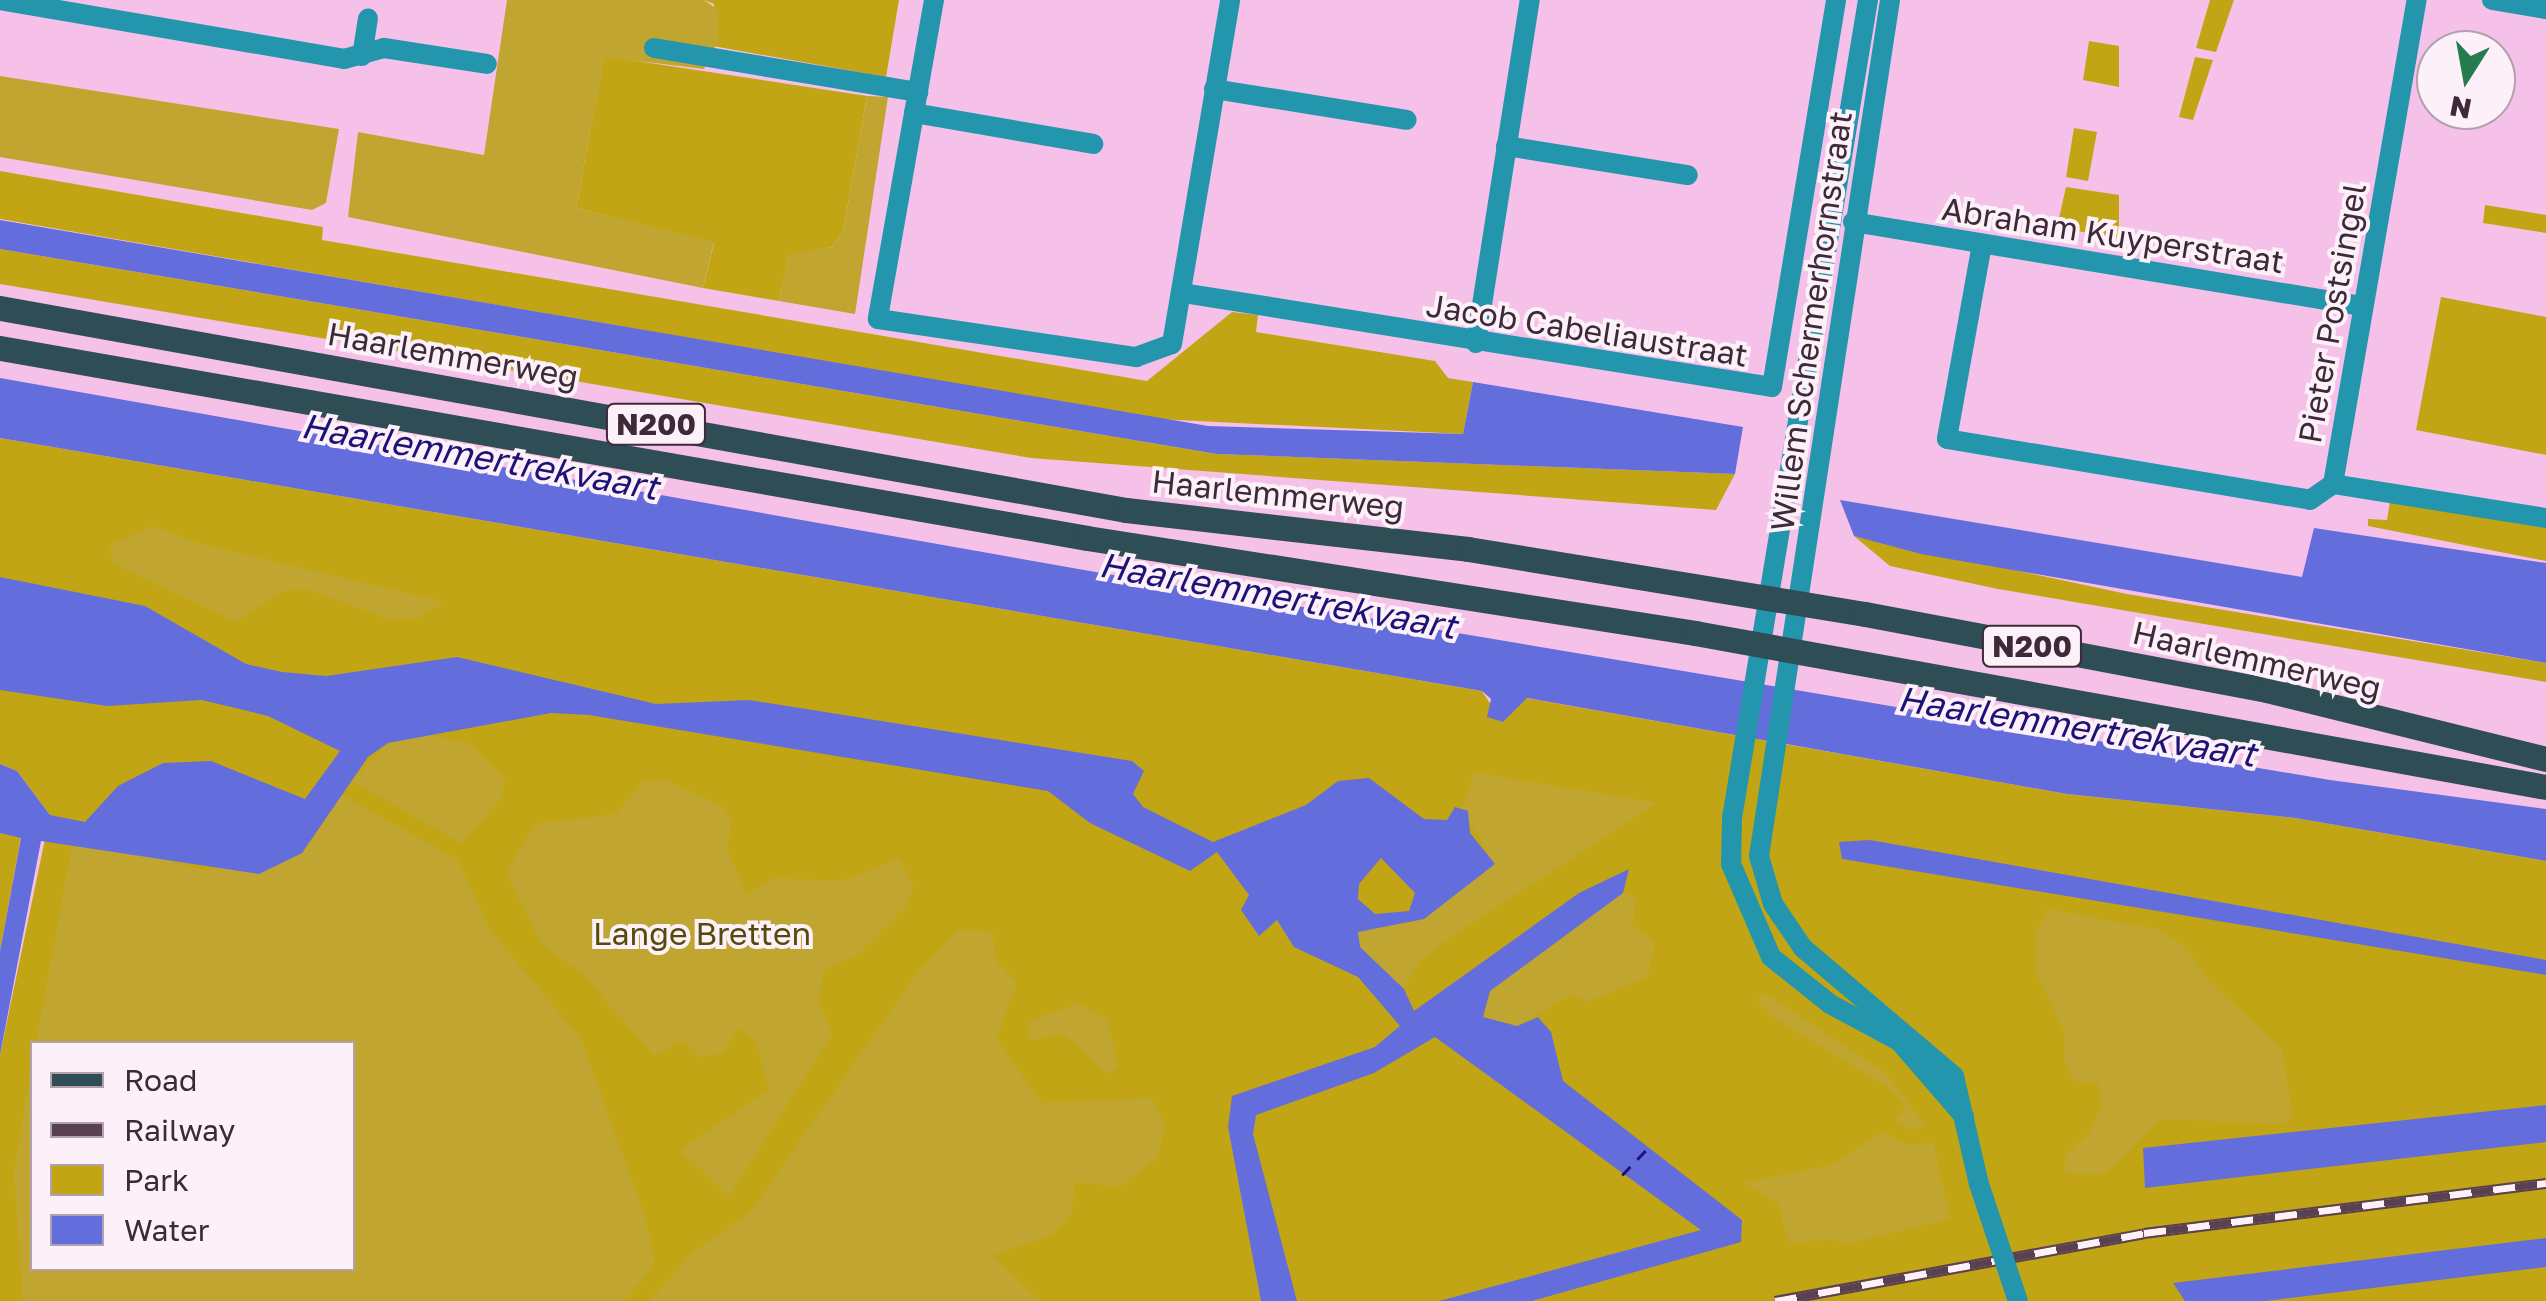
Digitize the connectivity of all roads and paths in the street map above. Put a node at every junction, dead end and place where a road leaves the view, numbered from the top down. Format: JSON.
{"nodes":[{"id":1,"x":0,"y":0,"type":"edge"},
{"id":2,"x":934,"y":0,"type":"edge"},
{"id":3,"x":1230,"y":0,"type":"edge"},
{"id":4,"x":1530,"y":0,"type":"edge"},
{"id":5,"x":1836,"y":0,"type":"edge"},
{"id":6,"x":1868,"y":0,"type":"edge"},
{"id":7,"x":1890,"y":0,"type":"edge"},
{"id":8,"x":2418,"y":0,"type":"edge"},
{"id":9,"x":2492,"y":0,"type":"edge"},
{"id":10,"x":2523,"y":2,"type":"edge"},
{"id":11,"x":2546,"y":9,"type":"edge"},
{"id":12,"x":368,"y":18,"type":"dead end"},
{"id":13,"x":654,"y":48,"type":"dead end"},
{"id":14,"x":362,"y":56,"type":"junction"},
{"id":15,"x":486,"y":64,"type":"dead end"},
{"id":16,"x":1214,"y":89,"type":"junction"},
{"id":17,"x":916,"y":102,"type":"junction"},
{"id":18,"x":1407,"y":120,"type":"dead end"},
{"id":19,"x":1094,"y":144,"type":"dead end"},
{"id":20,"x":1506,"y":146,"type":"junction"},
{"id":21,"x":1688,"y":175,"type":"dead end"},
{"id":22,"x":1854,"y":222,"type":"junction"},
{"id":23,"x":1982,"y":244,"type":"junction"},
{"id":24,"x":1183,"y":293,"type":"junction"},
{"id":25,"x":2362,"y":306,"type":"junction"},
{"id":26,"x":0,"y":308,"type":"edge"},
{"id":27,"x":1476,"y":343,"type":"junction"},
{"id":28,"x":0,"y":348,"type":"edge"},
{"id":29,"x":2333,"y":484,"type":"junction"},
{"id":30,"x":2546,"y":518,"type":"edge"},
{"id":31,"x":1770,"y":598,"type":"junction"},
{"id":32,"x":1797,"y":602,"type":"junction"},
{"id":33,"x":1761,"y":645,"type":"junction"},
{"id":34,"x":1785,"y":662,"type":"junction"},
{"id":35,"x":2546,"y":759,"type":"edge"},
{"id":36,"x":2546,"y":787,"type":"edge"},
{"id":37,"x":1968,"y":1122,"type":"junction"},
{"id":38,"x":2018,"y":1301,"type":"edge"}],
"edges":[{"from":1,"to":14,"type":"street"},
{"from":2,"to":17,"type":"street"},
{"from":3,"to":16,"type":"street"},
{"from":4,"to":20,"type":"street"},
{"from":5,"to":27,"type":"street","name":"Jacob Cabeliaustraat"},
{"from":6,"to":31,"type":"street","name":"Willem Schermerhornstraat"},
{"from":7,"to":22,"type":"street","name":"Willem Schermerhornstraat"},
{"from":8,"to":25,"type":"street","name":"Pieter Postsingel"},
{"from":9,"to":10,"type":"street"},
{"from":10,"to":11,"type":"street"},
{"from":12,"to":14,"type":"street"},
{"from":13,"to":17,"type":"street"},
{"from":14,"to":15,"type":"street"},
{"from":16,"to":18,"type":"street"},
{"from":16,"to":24,"type":"street"},
{"from":17,"to":19,"type":"street"},
{"from":17,"to":24,"type":"street"},
{"from":20,"to":21,"type":"street"},
{"from":20,"to":27,"type":"street"},
{"from":22,"to":23,"type":"street","name":"Abraham Kuyperstraat"},
{"from":22,"to":32,"type":"street","name":"Willem Schermerhornstraat"},
{"from":23,"to":25,"type":"street","name":"Abraham Kuyperstraat"},
{"from":23,"to":29,"type":"street"},
{"from":24,"to":27,"type":"street","name":"Jacob Cabeliaustraat"},
{"from":25,"to":29,"type":"street","name":"Pieter Postsingel"},
{"from":26,"to":31,"type":"main road","name":"Haarlemmerweg","number":"N200"},
{"from":28,"to":33,"type":"main road","name":"Haarlemmerweg","number":"N200"},
{"from":29,"to":30,"type":"street","name":"Pieter Postsingel"},
{"from":31,"to":32,"type":"main road","name":"Haarlemmerweg","number":"N200"},
{"from":31,"to":33,"type":"street","name":"Willem Schermerhornstraat"},
{"from":32,"to":34,"type":"street","name":"Willem Schermerhornstraat"},
{"from":32,"to":35,"type":"main road","name":"Haarlemmerweg","number":"N200"},
{"from":33,"to":34,"type":"main road","name":"Haarlemmerweg","number":"N200"},
{"from":33,"to":37,"type":"street","name":"Willem Schermerhornstraat"},
{"from":34,"to":36,"type":"main road","name":"Haarlemmerweg","number":"N200"},
{"from":34,"to":37,"type":"street","name":"Willem Schermerhornstraat"},
{"from":37,"to":38,"type":"street","name":"Willem Schermerhornstraat","bridge":true}]}
